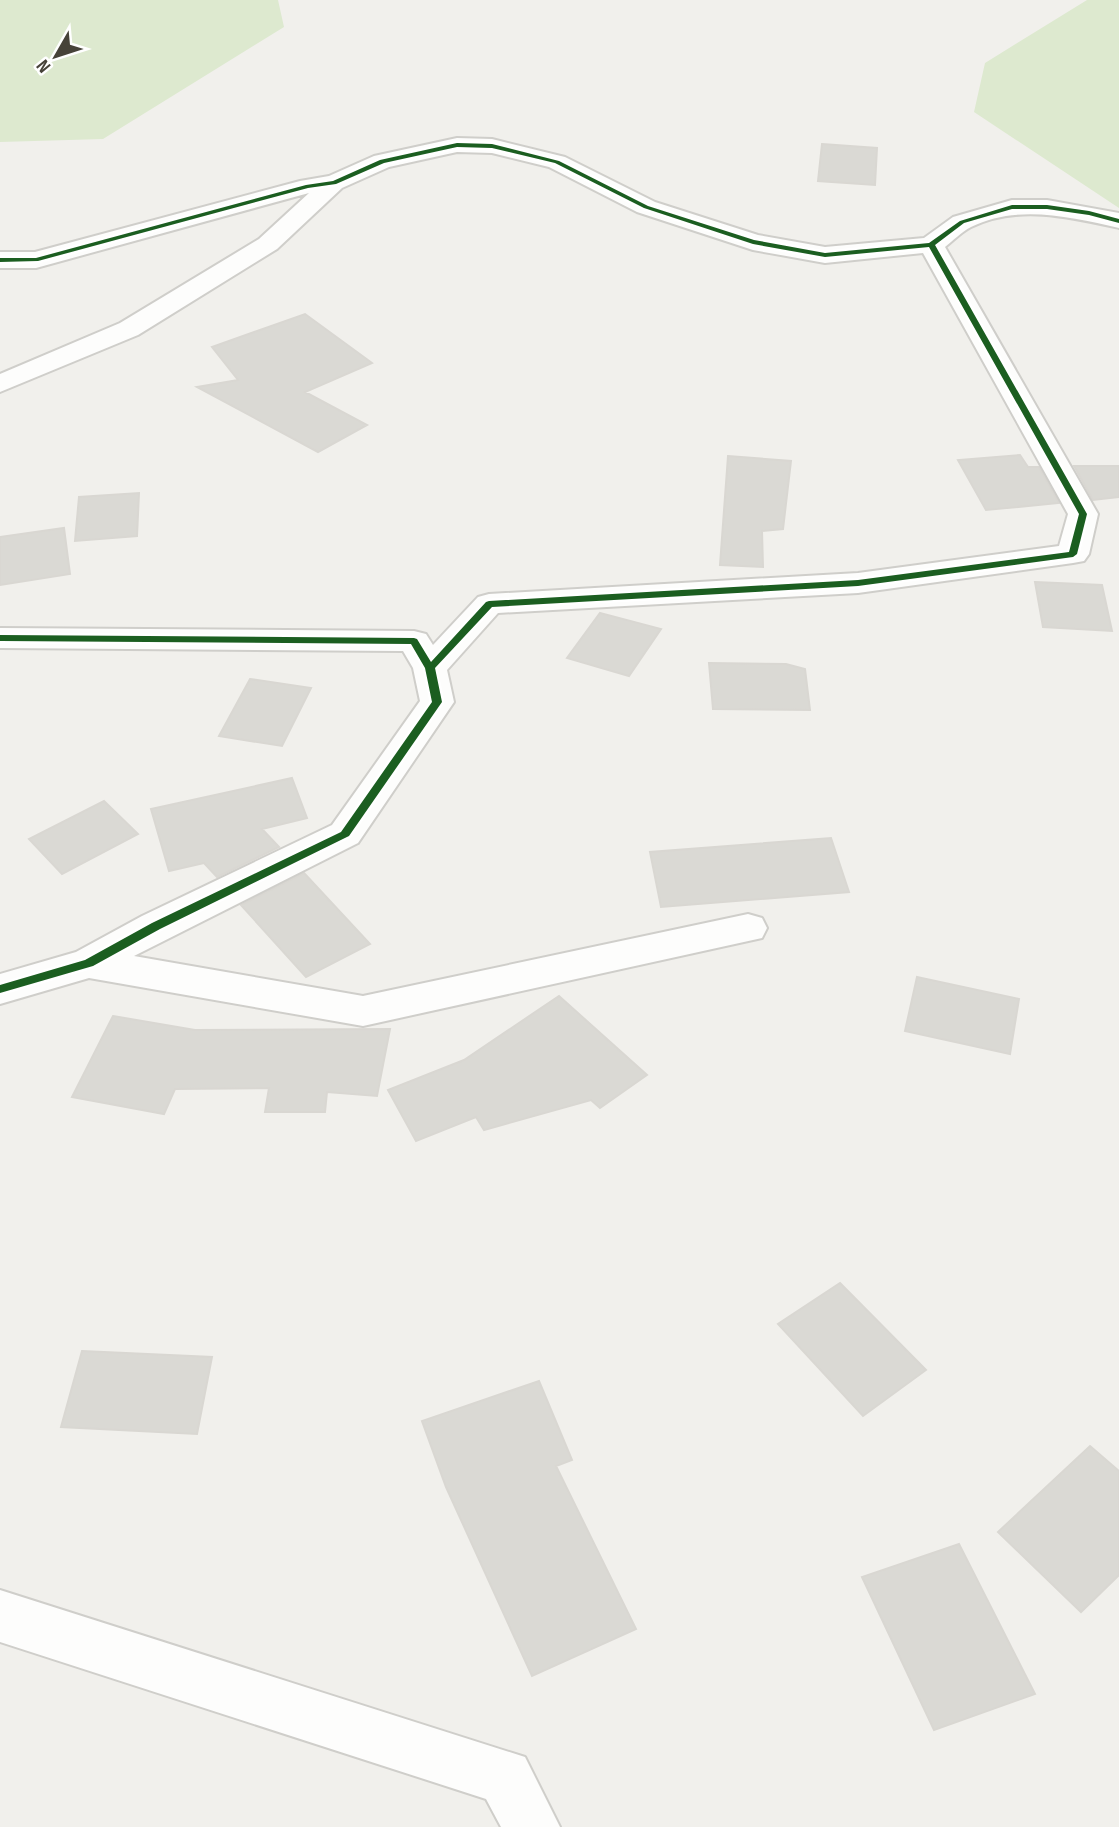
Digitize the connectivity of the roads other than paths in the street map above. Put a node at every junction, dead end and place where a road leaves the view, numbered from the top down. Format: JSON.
{"nodes":[{"id":1,"x":334,"y":183,"type":"junction"},
{"id":2,"x":1119,"y":221,"type":"edge"},
{"id":3,"x":932,"y":245,"type":"junction"},
{"id":4,"x":0,"y":260,"type":"edge"},
{"id":5,"x":0,"y":384,"type":"edge"},
{"id":6,"x":0,"y":638,"type":"edge"},
{"id":7,"x":430,"y":668,"type":"junction"},
{"id":8,"x":748,"y":928,"type":"dead end"},
{"id":9,"x":89,"y":963,"type":"junction"},
{"id":10,"x":0,"y":989,"type":"edge"},
{"id":11,"x":0,"y":1616,"type":"edge"},
{"id":12,"x":532,"y":1827,"type":"edge"}],
"edges":[{"from":1,"to":3,"type":"street"},
{"from":1,"to":4,"type":"street"},
{"from":1,"to":5,"type":"street"},
{"from":2,"to":3,"type":"street"},
{"from":3,"to":7,"type":"street"},
{"from":6,"to":7,"type":"street"},
{"from":7,"to":9,"type":"street"},
{"from":8,"to":9,"type":"street"},
{"from":9,"to":10,"type":"street"},
{"from":11,"to":12,"type":"street"}]}
